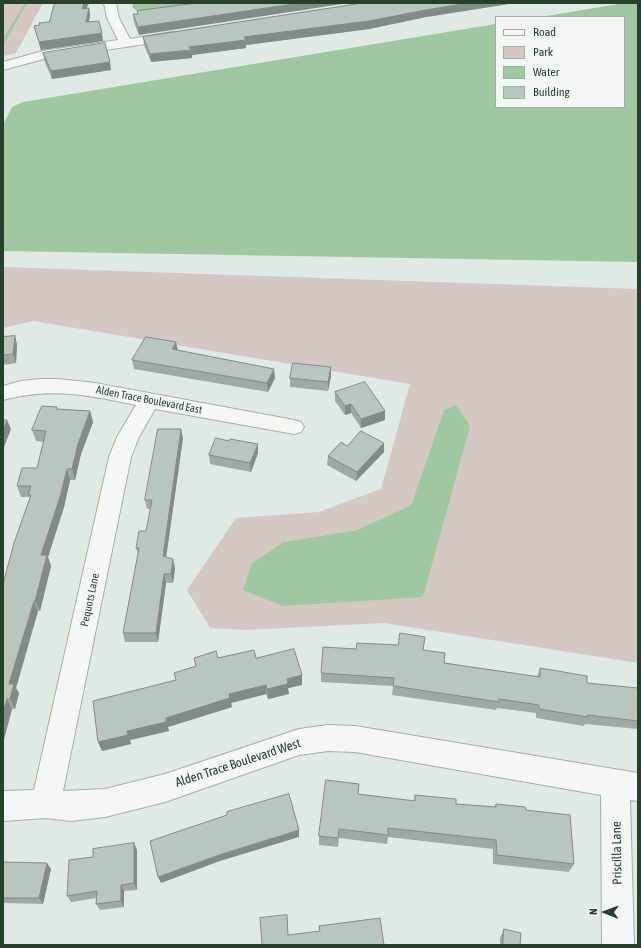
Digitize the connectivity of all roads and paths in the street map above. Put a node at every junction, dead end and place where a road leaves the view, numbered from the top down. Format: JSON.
{"nodes":[{"id":1,"x":110,"y":3,"type":"edge"},
{"id":2,"x":188,"y":33,"type":"edge"},
{"id":3,"x":126,"y":43,"type":"junction"},
{"id":4,"x":3,"y":66,"type":"edge"},
{"id":5,"x":3,"y":393,"type":"edge"},
{"id":6,"x":149,"y":401,"type":"junction"},
{"id":7,"x":294,"y":427,"type":"dead end"},
{"id":8,"x":627,"y":786,"type":"edge"},
{"id":9,"x":46,"y":804,"type":"junction"},
{"id":10,"x":3,"y":806,"type":"edge"},
{"id":11,"x":618,"y":945,"type":"edge"}],
"edges":[{"from":1,"to":3,"type":"street"},
{"from":2,"to":3,"type":"street"},
{"from":3,"to":4,"type":"street"},
{"from":5,"to":6,"type":"street","name":"Alden Trace Boulevard East"},
{"from":6,"to":7,"type":"street","name":"Alden Trace Boulevard East"},
{"from":6,"to":9,"type":"street","name":"Pequots Lane"},
{"from":8,"to":9,"type":"street","name":"Alden Trace Boulevard West"},
{"from":8,"to":11,"type":"street","name":"Priscilla Lane"},
{"from":9,"to":10,"type":"street","name":"Alden Trace Boulevard West"}]}
